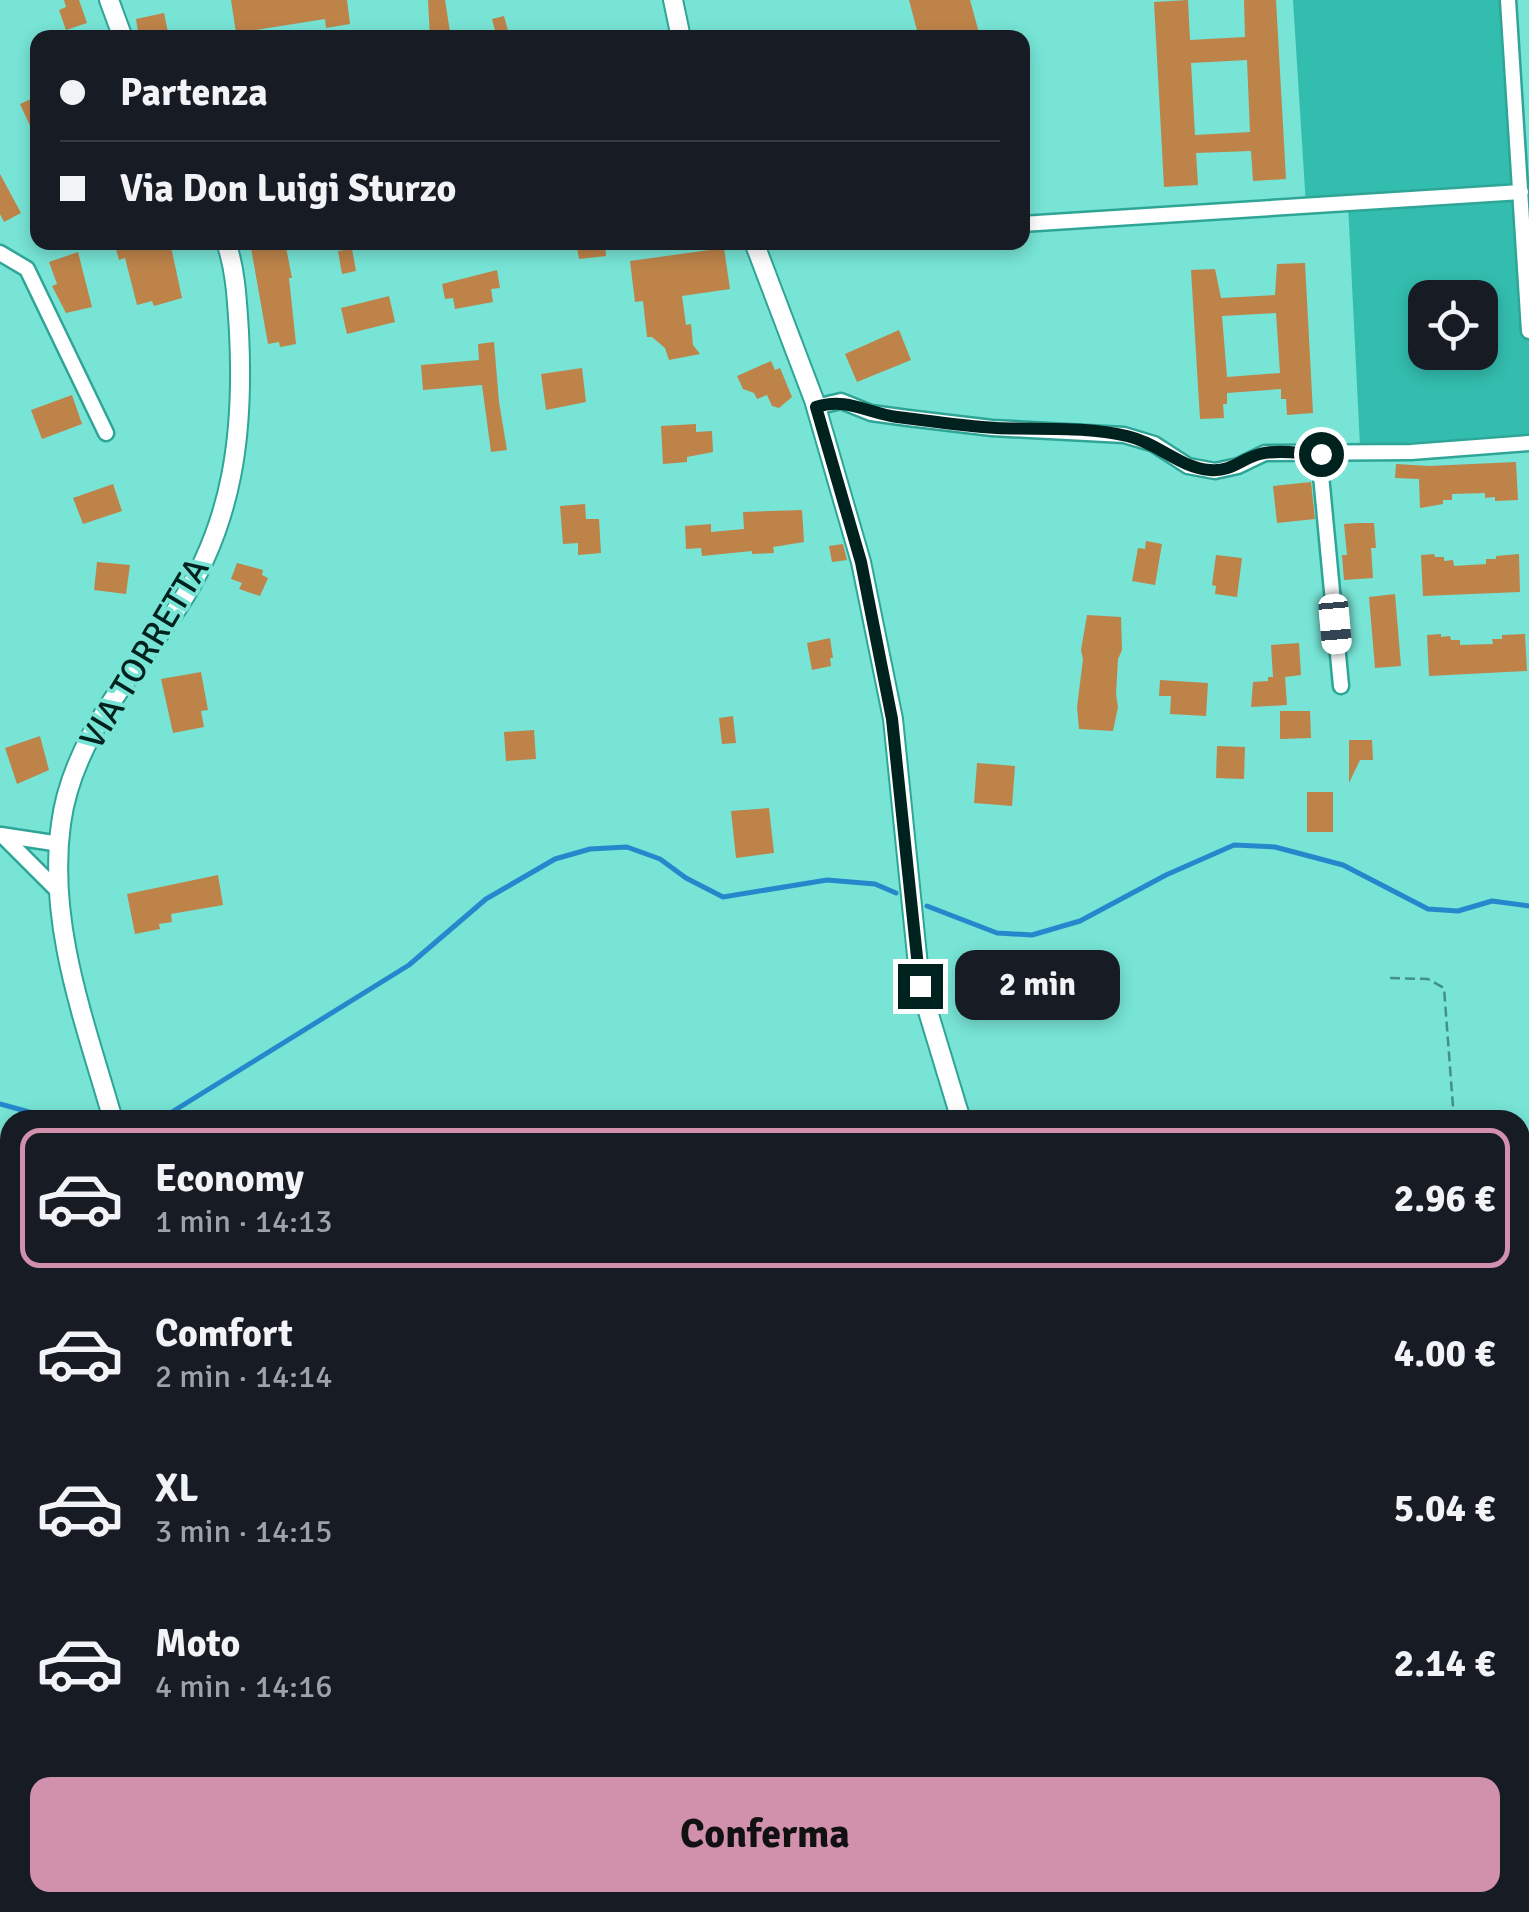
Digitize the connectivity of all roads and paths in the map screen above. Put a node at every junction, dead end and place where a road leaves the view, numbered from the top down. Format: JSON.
{"nodes":[{"id":1,"x":109,"y":0,"type":"edge"},
{"id":2,"x":673,"y":0,"type":"edge"},
{"id":3,"x":1508,"y":0,"type":"edge"},
{"id":4,"x":120,"y":30,"type":"edge"},
{"id":5,"x":680,"y":30,"type":"edge"},
{"id":6,"x":1529,"y":68,"type":"edge"},
{"id":7,"x":1513,"y":70,"type":"junction"},
{"id":8,"x":1521,"y":192,"type":"junction"},
{"id":9,"x":1030,"y":223,"type":"edge"},
{"id":10,"x":228,"y":250,"type":"edge"},
{"id":11,"x":757,"y":250,"type":"edge"},
{"id":12,"x":0,"y":254,"type":"edge"},
{"id":13,"x":1529,"y":331,"type":"edge"},
{"id":14,"x":816,"y":407,"type":"junction"},
{"id":15,"x":106,"y":432,"type":"dead end"},
{"id":16,"x":1529,"y":443,"type":"edge"},
{"id":17,"x":1319,"y":454,"type":"junction"},
{"id":18,"x":1341,"y":686,"type":"dead end"},
{"id":19,"x":2,"y":836,"type":"edge"},
{"id":20,"x":60,"y":844,"type":"junction"},
{"id":21,"x":60,"y":894,"type":"junction"},
{"id":22,"x":1390,"y":978,"type":"dead end"},
{"id":23,"x":110,"y":1110,"type":"edge"},
{"id":24,"x":959,"y":1110,"type":"edge"},
{"id":25,"x":1453,"y":1110,"type":"edge"}],
"edges":[{"from":1,"to":4,"type":"street"},
{"from":2,"to":5,"type":"street"},
{"from":3,"to":7,"type":"street"},
{"from":6,"to":7,"type":"street"},
{"from":7,"to":8,"type":"street"},
{"from":8,"to":9,"type":"street"},
{"from":8,"to":13,"type":"street"},
{"from":10,"to":20,"type":"street","name":"VIA TORRETTA"},
{"from":11,"to":14,"type":"street"},
{"from":12,"to":15,"type":"street"},
{"from":14,"to":17,"type":"street"},
{"from":14,"to":24,"type":"street"},
{"from":16,"to":17,"type":"street"},
{"from":17,"to":18,"type":"street"},
{"from":19,"to":20,"type":"street"},
{"from":19,"to":21,"type":"street"},
{"from":20,"to":21,"type":"street","name":"VIA TORRETTA"},
{"from":21,"to":23,"type":"street","name":"VIA TORRETTA"},
{"from":22,"to":25,"type":"path"}]}
